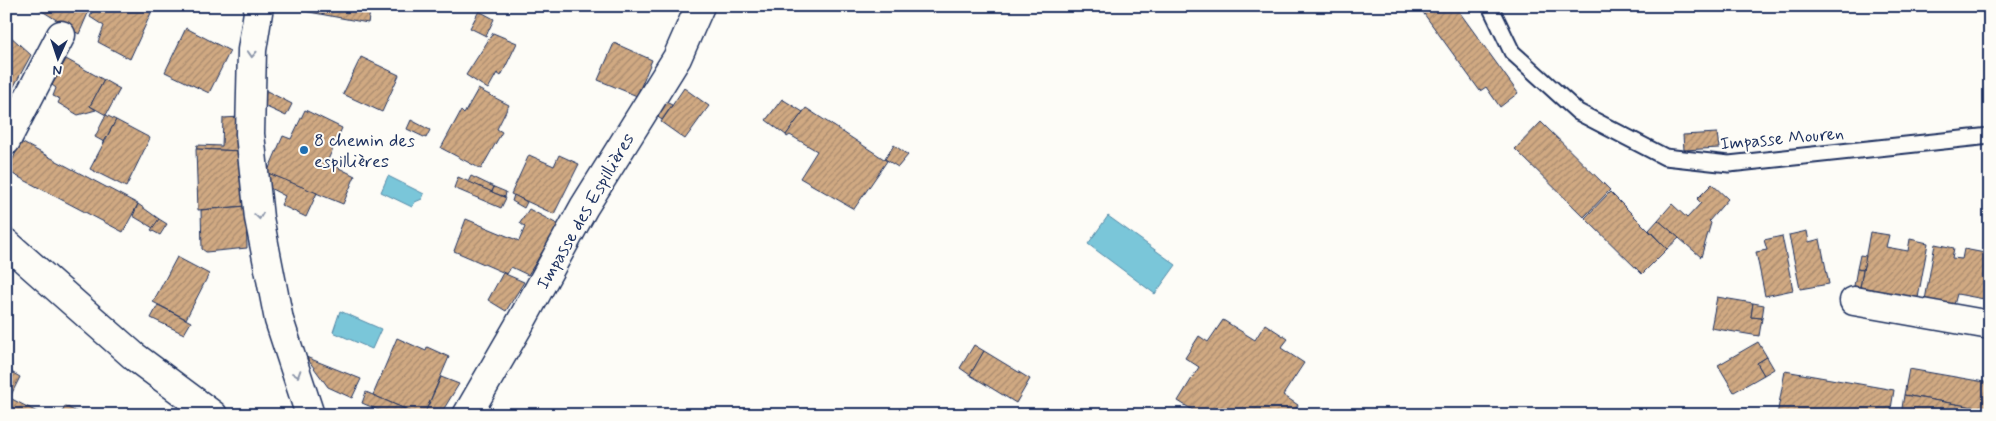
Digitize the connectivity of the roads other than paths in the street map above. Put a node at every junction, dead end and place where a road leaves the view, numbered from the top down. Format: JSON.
{"nodes":[{"id":1,"x":259,"y":6,"type":"edge"},
{"id":2,"x":700,"y":6,"type":"edge"},
{"id":3,"x":1490,"y":6,"type":"edge"},
{"id":4,"x":61,"y":35,"type":"dead end"},
{"id":5,"x":1990,"y":136,"type":"edge"},
{"id":6,"x":6,"y":141,"type":"edge"},
{"id":7,"x":6,"y":243,"type":"edge"},
{"id":8,"x":1854,"y":301,"type":"dead end"},
{"id":9,"x":1990,"y":325,"type":"edge"},
{"id":10,"x":213,"y":415,"type":"edge"},
{"id":11,"x":310,"y":415,"type":"edge"},
{"id":12,"x":467,"y":415,"type":"edge"}],
"edges":[{"from":1,"to":11,"type":"street","one_way":true},
{"from":2,"to":12,"type":"street","name":"Impasse des Espillières"},
{"from":3,"to":5,"type":"lane","name":"Impasse Mouren"},
{"from":4,"to":6,"type":"street"},
{"from":7,"to":10,"type":"street"},
{"from":8,"to":9,"type":"street"}]}
